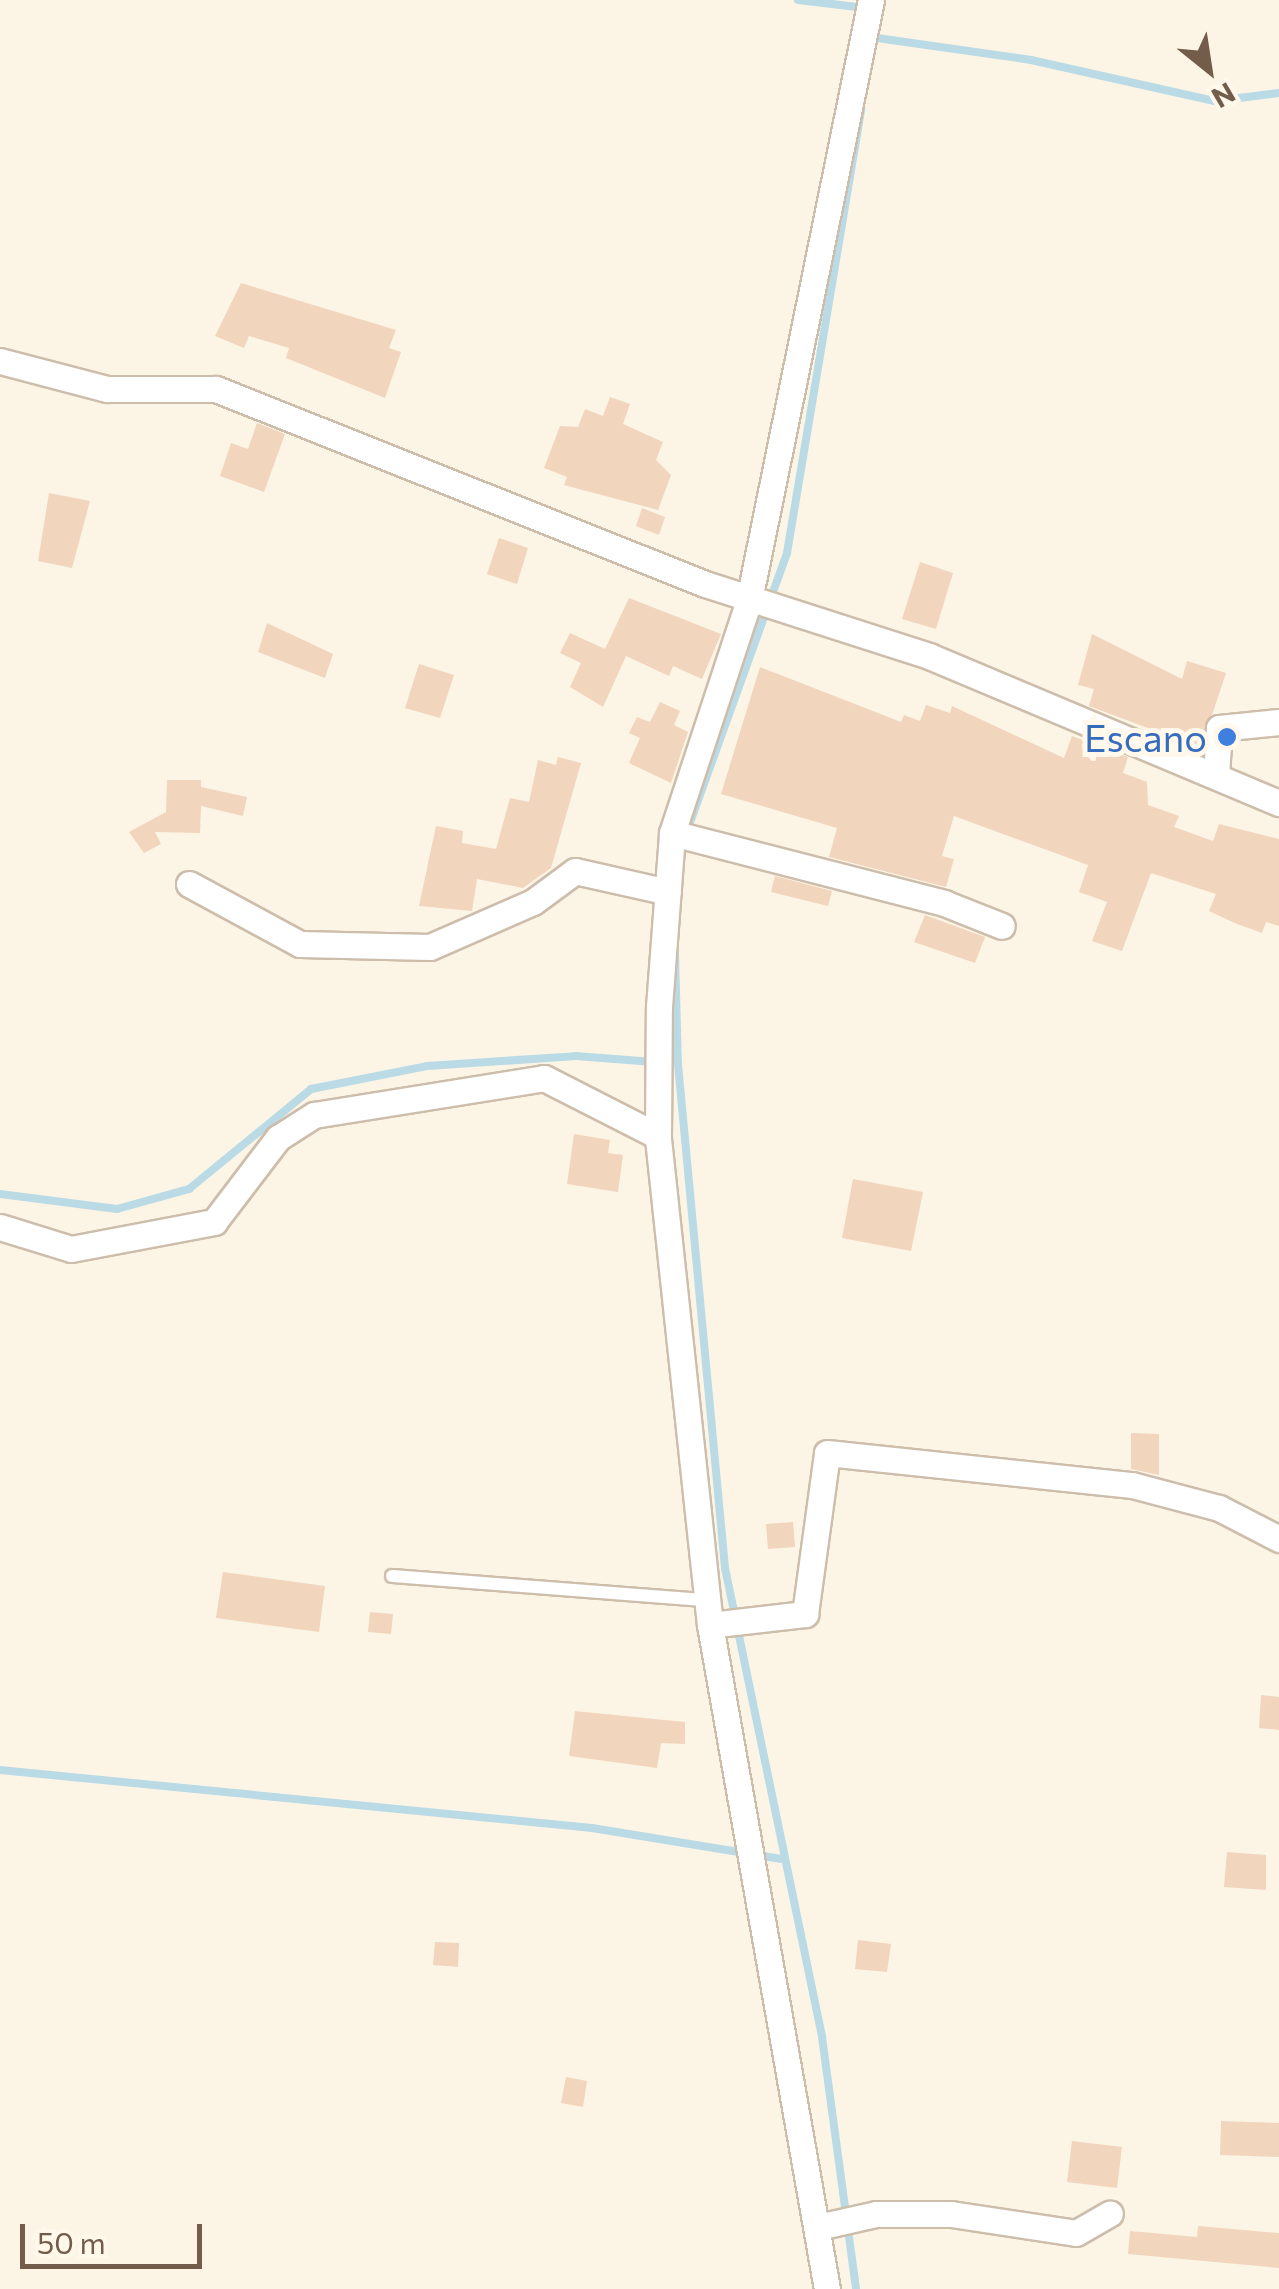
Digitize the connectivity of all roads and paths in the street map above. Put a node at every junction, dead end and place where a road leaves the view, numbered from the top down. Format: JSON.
{"nodes":[{"id":1,"x":871,"y":0,"type":"edge"},
{"id":2,"x":0,"y":361,"type":"edge"},
{"id":3,"x":749,"y":600,"type":"junction"},
{"id":4,"x":1279,"y":722,"type":"edge"},
{"id":5,"x":1216,"y":776,"type":"junction"},
{"id":6,"x":1279,"y":803,"type":"edge"},
{"id":7,"x":672,"y":834,"type":"junction"},
{"id":8,"x":189,"y":884,"type":"dead end"},
{"id":9,"x":668,"y":892,"type":"junction"},
{"id":10,"x":1002,"y":926,"type":"dead end"},
{"id":11,"x":658,"y":1136,"type":"junction"},
{"id":12,"x":0,"y":1227,"type":"edge"},
{"id":13,"x":1279,"y":1539,"type":"edge"},
{"id":14,"x":392,"y":1576,"type":"dead end"},
{"id":15,"x":708,"y":1613,"type":"junction"},
{"id":16,"x":1110,"y":2214,"type":"dead end"},
{"id":17,"x":818,"y":2227,"type":"junction"},
{"id":18,"x":827,"y":2289,"type":"edge"}],
"edges":[{"from":1,"to":3,"type":"street"},
{"from":2,"to":3,"type":"street"},
{"from":3,"to":5,"type":"street"},
{"from":3,"to":7,"type":"street"},
{"from":4,"to":5,"type":"street"},
{"from":5,"to":6,"type":"street"},
{"from":7,"to":9,"type":"street"},
{"from":7,"to":10,"type":"street"},
{"from":8,"to":9,"type":"street"},
{"from":9,"to":11,"type":"street"},
{"from":11,"to":12,"type":"street"},
{"from":11,"to":15,"type":"street"},
{"from":13,"to":15,"type":"street"},
{"from":14,"to":15,"type":"lane"},
{"from":15,"to":17,"type":"street"},
{"from":16,"to":17,"type":"street"},
{"from":17,"to":18,"type":"street"}]}
